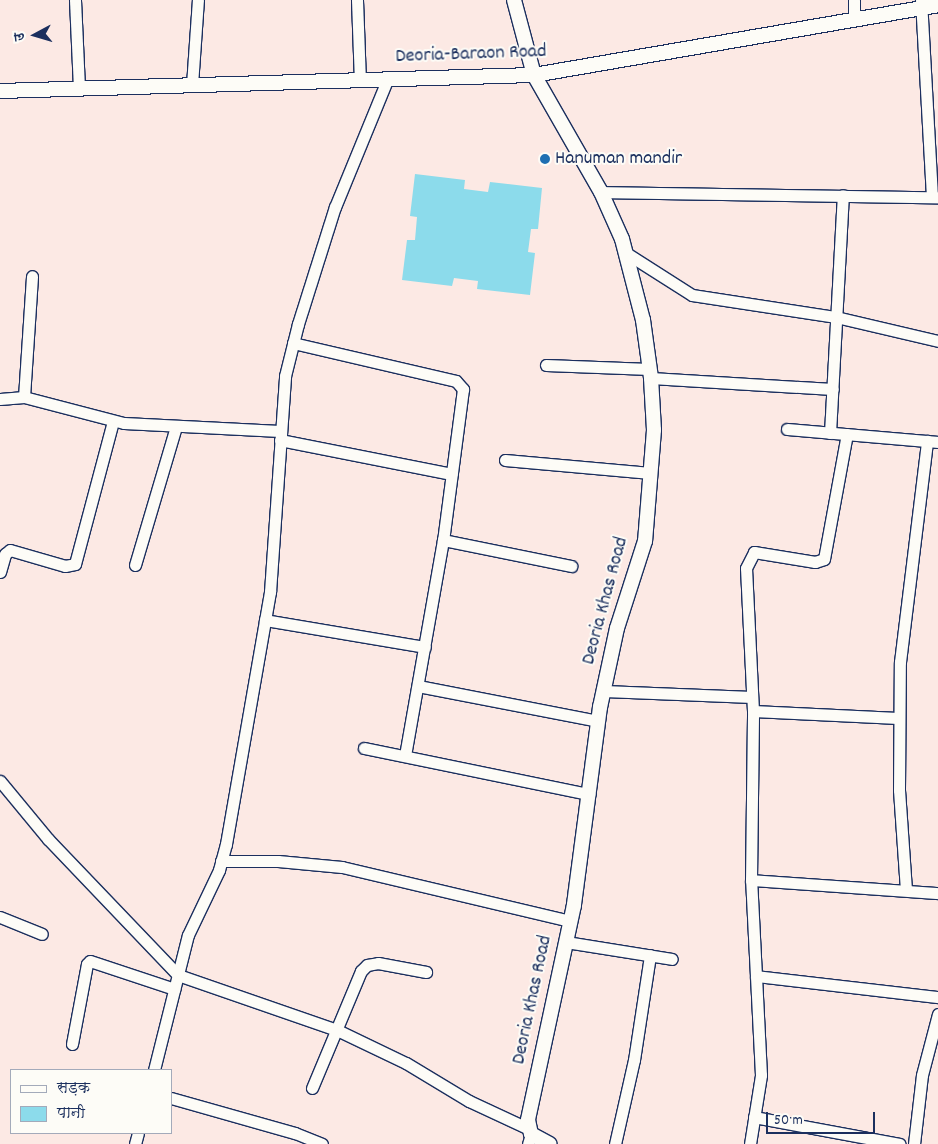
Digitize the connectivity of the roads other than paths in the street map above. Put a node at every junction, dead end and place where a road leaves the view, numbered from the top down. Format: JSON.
{"nodes":[{"id":1,"x":75,"y":0,"type":"edge"},
{"id":2,"x":198,"y":0,"type":"edge"},
{"id":3,"x":357,"y":0,"type":"edge"},
{"id":4,"x":514,"y":0,"type":"edge"},
{"id":5,"x":854,"y":0,"type":"edge"},
{"id":6,"x":921,"y":4,"type":"edge"},
{"id":7,"x":938,"y":5,"type":"edge"},
{"id":8,"x":854,"y":20,"type":"junction"},
{"id":9,"x":534,"y":75,"type":"junction"},
{"id":10,"x":388,"y":78,"type":"junction"},
{"id":11,"x":360,"y":80,"type":"junction"},
{"id":12,"x":192,"y":85,"type":"junction"},
{"id":13,"x":79,"y":88,"type":"junction"},
{"id":14,"x":0,"y":91,"type":"edge"},
{"id":15,"x":601,"y":192,"type":"junction"},
{"id":16,"x":843,"y":195,"type":"junction"},
{"id":17,"x":935,"y":197,"type":"edge"},
{"id":18,"x":626,"y":254,"type":"junction"},
{"id":19,"x":32,"y":276,"type":"dead end"},
{"id":20,"x":836,"y":317,"type":"junction"},
{"id":21,"x":938,"y":340,"type":"edge"},
{"id":22,"x":293,"y":343,"type":"junction"},
{"id":23,"x":546,"y":365,"type":"dead end"},
{"id":24,"x":651,"y":374,"type":"junction"},
{"id":25,"x":833,"y":389,"type":"junction"},
{"id":26,"x":24,"y":397,"type":"junction"},
{"id":27,"x":0,"y":399,"type":"edge"},
{"id":28,"x":113,"y":421,"type":"junction"},
{"id":29,"x":176,"y":426,"type":"junction"},
{"id":30,"x":787,"y":429,"type":"dead end"},
{"id":31,"x":830,"y":433,"type":"junction"},
{"id":32,"x":848,"y":434,"type":"junction"},
{"id":33,"x":280,"y":436,"type":"junction"},
{"id":34,"x":932,"y":442,"type":"edge"},
{"id":35,"x":505,"y":460,"type":"dead end"},
{"id":36,"x":650,"y":473,"type":"junction"},
{"id":37,"x":452,"y":474,"type":"junction"},
{"id":38,"x":443,"y":540,"type":"junction"},
{"id":39,"x":134,"y":565,"type":"dead end"},
{"id":40,"x":571,"y":566,"type":"dead end"},
{"id":41,"x":0,"y":572,"type":"edge"},
{"id":42,"x":265,"y":620,"type":"junction"},
{"id":43,"x":425,"y":647,"type":"junction"},
{"id":44,"x":418,"y":686,"type":"junction"},
{"id":45,"x":604,"y":691,"type":"junction"},
{"id":46,"x":752,"y":697,"type":"junction"},
{"id":47,"x":752,"y":711,"type":"junction"},
{"id":48,"x":898,"y":718,"type":"junction"},
{"id":49,"x":598,"y":721,"type":"junction"},
{"id":50,"x":364,"y":748,"type":"dead end"},
{"id":51,"x":405,"y":756,"type":"junction"},
{"id":52,"x":0,"y":781,"type":"edge"},
{"id":53,"x":589,"y":794,"type":"junction"},
{"id":54,"x":221,"y":861,"type":"junction"},
{"id":55,"x":751,"y":880,"type":"junction"},
{"id":56,"x":906,"y":890,"type":"junction"},
{"id":57,"x":938,"y":893,"type":"edge"},
{"id":58,"x":0,"y":917,"type":"edge"},
{"id":59,"x":570,"y":921,"type":"junction"},
{"id":60,"x":42,"y":934,"type":"dead end"},
{"id":61,"x":566,"y":942,"type":"junction"},
{"id":62,"x":650,"y":955,"type":"junction"},
{"id":63,"x":672,"y":959,"type":"dead end"},
{"id":64,"x":426,"y":972,"type":"dead end"},
{"id":65,"x":178,"y":975,"type":"junction"},
{"id":66,"x":756,"y":976,"type":"junction"},
{"id":67,"x":174,"y":989,"type":"junction"},
{"id":68,"x":938,"y":997,"type":"edge"},
{"id":69,"x":938,"y":1014,"type":"edge"},
{"id":70,"x":336,"y":1030,"type":"junction"},
{"id":71,"x":72,"y":1044,"type":"dead end"},
{"id":72,"x":154,"y":1069,"type":"edge"},
{"id":73,"x":312,"y":1088,"type":"dead end"},
{"id":74,"x":172,"y":1098,"type":"edge"},
{"id":75,"x":754,"y":1117,"type":"junction"},
{"id":76,"x":529,"y":1135,"type":"edge"},
{"id":77,"x":322,"y":1144,"type":"edge"},
{"id":78,"x":550,"y":1144,"type":"edge"},
{"id":79,"x":615,"y":1144,"type":"edge"},
{"id":80,"x":750,"y":1144,"type":"edge"},
{"id":81,"x":900,"y":1144,"type":"edge"},
{"id":82,"x":914,"y":1144,"type":"edge"}],
"edges":[{"from":1,"to":13,"type":"street"},
{"from":2,"to":12,"type":"street"},
{"from":3,"to":11,"type":"street"},
{"from":4,"to":9,"type":"street","name":"Deoria Khas Road"},
{"from":5,"to":8,"type":"street"},
{"from":6,"to":7,"type":"street","name":"Deoria-Baraon Road"},
{"from":6,"to":8,"type":"street","name":"Deoria-Baraon Road"},
{"from":6,"to":17,"type":"street"},
{"from":8,"to":9,"type":"street","name":"Deoria-Baraon Road"},
{"from":9,"to":10,"type":"street","name":"Deoria-Baraon Road"},
{"from":9,"to":15,"type":"street","name":"Deoria Khas Road"},
{"from":10,"to":11,"type":"street","name":"Deoria-Baraon Road"},
{"from":10,"to":22,"type":"street"},
{"from":11,"to":12,"type":"street","name":"Deoria-Baraon Road"},
{"from":12,"to":13,"type":"street","name":"Deoria-Baraon Road"},
{"from":13,"to":14,"type":"street","name":"Deoria-Baraon Road"},
{"from":15,"to":16,"type":"street"},
{"from":15,"to":18,"type":"street","name":"Deoria Khas Road"},
{"from":16,"to":17,"type":"street"},
{"from":16,"to":20,"type":"street"},
{"from":18,"to":20,"type":"street"},
{"from":18,"to":24,"type":"street","name":"Deoria Khas Road"},
{"from":19,"to":26,"type":"street"},
{"from":20,"to":21,"type":"street"},
{"from":20,"to":25,"type":"street"},
{"from":22,"to":33,"type":"street"},
{"from":22,"to":37,"type":"street"},
{"from":23,"to":24,"type":"street"},
{"from":24,"to":25,"type":"street"},
{"from":24,"to":36,"type":"street","name":"Deoria Khas Road"},
{"from":25,"to":31,"type":"street"},
{"from":26,"to":27,"type":"street"},
{"from":26,"to":28,"type":"street"},
{"from":28,"to":29,"type":"street"},
{"from":28,"to":41,"type":"street"},
{"from":29,"to":33,"type":"street"},
{"from":29,"to":39,"type":"street"},
{"from":30,"to":31,"type":"street"},
{"from":31,"to":32,"type":"street"},
{"from":32,"to":34,"type":"street"},
{"from":32,"to":46,"type":"street"},
{"from":33,"to":37,"type":"street"},
{"from":33,"to":42,"type":"street"},
{"from":34,"to":48,"type":"street"},
{"from":35,"to":36,"type":"street"},
{"from":36,"to":45,"type":"street","name":"Deoria Khas Road"},
{"from":37,"to":38,"type":"street"},
{"from":38,"to":40,"type":"street"},
{"from":38,"to":43,"type":"street"},
{"from":42,"to":43,"type":"street"},
{"from":42,"to":54,"type":"street"},
{"from":43,"to":44,"type":"street"},
{"from":44,"to":49,"type":"street"},
{"from":44,"to":51,"type":"street"},
{"from":45,"to":46,"type":"street"},
{"from":45,"to":49,"type":"street","name":"Deoria Khas Road"},
{"from":46,"to":47,"type":"street"},
{"from":47,"to":48,"type":"street"},
{"from":47,"to":55,"type":"street"},
{"from":48,"to":56,"type":"street"},
{"from":49,"to":53,"type":"street","name":"Deoria Khas Road"},
{"from":50,"to":51,"type":"street"},
{"from":51,"to":53,"type":"street"},
{"from":52,"to":65,"type":"street"},
{"from":53,"to":59,"type":"street","name":"Deoria Khas Road"},
{"from":54,"to":59,"type":"street"},
{"from":54,"to":65,"type":"street"},
{"from":55,"to":56,"type":"street"},
{"from":55,"to":66,"type":"street"},
{"from":56,"to":57,"type":"street"},
{"from":58,"to":60,"type":"street"},
{"from":59,"to":61,"type":"street","name":"Deoria Khas Road"},
{"from":61,"to":62,"type":"street"},
{"from":61,"to":76,"type":"street","name":"Deoria Khas Road"},
{"from":62,"to":63,"type":"street"},
{"from":62,"to":79,"type":"street"},
{"from":64,"to":70,"type":"street"},
{"from":65,"to":67,"type":"street"},
{"from":65,"to":70,"type":"street"},
{"from":66,"to":68,"type":"street"},
{"from":66,"to":75,"type":"street"},
{"from":67,"to":71,"type":"street"},
{"from":67,"to":72,"type":"street"},
{"from":69,"to":82,"type":"street"},
{"from":70,"to":73,"type":"street"},
{"from":70,"to":76,"type":"street"},
{"from":74,"to":77,"type":"street"},
{"from":75,"to":80,"type":"street"},
{"from":75,"to":81,"type":"street"},
{"from":76,"to":78,"type":"street"}]}
